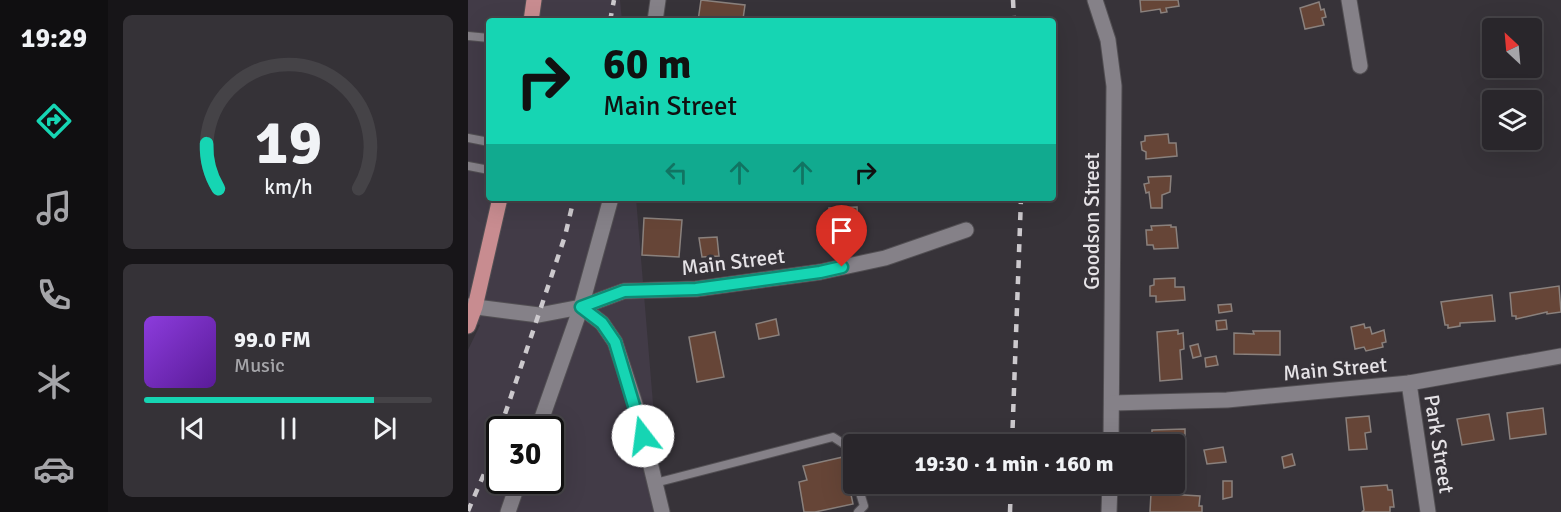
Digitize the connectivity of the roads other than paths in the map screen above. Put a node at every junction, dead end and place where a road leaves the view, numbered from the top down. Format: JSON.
{"nodes":[{"id":1,"x":534,"y":0,"type":"edge"},
{"id":2,"x":658,"y":0,"type":"edge"},
{"id":3,"x":1095,"y":0,"type":"edge"},
{"id":4,"x":1349,"y":0,"type":"edge"},
{"id":5,"x":531,"y":18,"type":"edge"},
{"id":6,"x":655,"y":18,"type":"edge"},
{"id":7,"x":468,"y":36,"type":"edge"},
{"id":8,"x":486,"y":38,"type":"edge"},
{"id":9,"x":1360,"y":66,"type":"dead end"},
{"id":10,"x":468,"y":138,"type":"edge"},
{"id":11,"x":486,"y":141,"type":"edge"},
{"id":12,"x":468,"y":166,"type":"edge"},
{"id":13,"x":486,"y":169,"type":"edge"},
{"id":14,"x":499,"y":201,"type":"edge"},
{"id":15,"x":610,"y":201,"type":"edge"},
{"id":16,"x":966,"y":230,"type":"dead end"},
{"id":17,"x":471,"y":306,"type":"edge"},
{"id":18,"x":581,"y":307,"type":"junction"},
{"id":19,"x":468,"y":326,"type":"edge"},
{"id":20,"x":1561,"y":356,"type":"edge"},
{"id":21,"x":1409,"y":383,"type":"junction"},
{"id":22,"x":1112,"y":403,"type":"junction"},
{"id":23,"x":543,"y":416,"type":"edge"},
{"id":24,"x":1111,"y":434,"type":"edge"},
{"id":25,"x":843,"y":443,"type":"edge"},
{"id":26,"x":655,"y":483,"type":"junction"},
{"id":27,"x":514,"y":494,"type":"edge"},
{"id":28,"x":860,"y":494,"type":"edge"},
{"id":29,"x":1110,"y":494,"type":"edge"},
{"id":30,"x":508,"y":512,"type":"edge"},
{"id":31,"x":662,"y":512,"type":"edge"},
{"id":32,"x":858,"y":512,"type":"edge"},
{"id":33,"x":1109,"y":512,"type":"edge"},
{"id":34,"x":1428,"y":512,"type":"edge"}],
"edges":[{"from":1,"to":5,"type":"main road"},
{"from":2,"to":6,"type":"street"},
{"from":3,"to":22,"type":"street","name":"Goodson Street"},
{"from":4,"to":9,"type":"street"},
{"from":7,"to":8,"type":"lane"},
{"from":10,"to":11,"type":"lane"},
{"from":12,"to":13,"type":"lane"},
{"from":14,"to":17,"type":"main road"},
{"from":15,"to":18,"type":"street"},
{"from":16,"to":18,"type":"street","name":"Main Street"},
{"from":17,"to":18,"type":"street","name":"Main Street"},
{"from":17,"to":19,"type":"main road"},
{"from":18,"to":23,"type":"street"},
{"from":18,"to":26,"type":"street"},
{"from":20,"to":21,"type":"street","name":"Main Street"},
{"from":21,"to":22,"type":"street","name":"Main Street"},
{"from":21,"to":34,"type":"street","name":"Park Street"},
{"from":22,"to":24,"type":"street","name":"Goodson Street"},
{"from":25,"to":26,"type":"lane"},
{"from":26,"to":31,"type":"street"},
{"from":27,"to":30,"type":"street"},
{"from":28,"to":32,"type":"lane"},
{"from":29,"to":33,"type":"street"}]}
